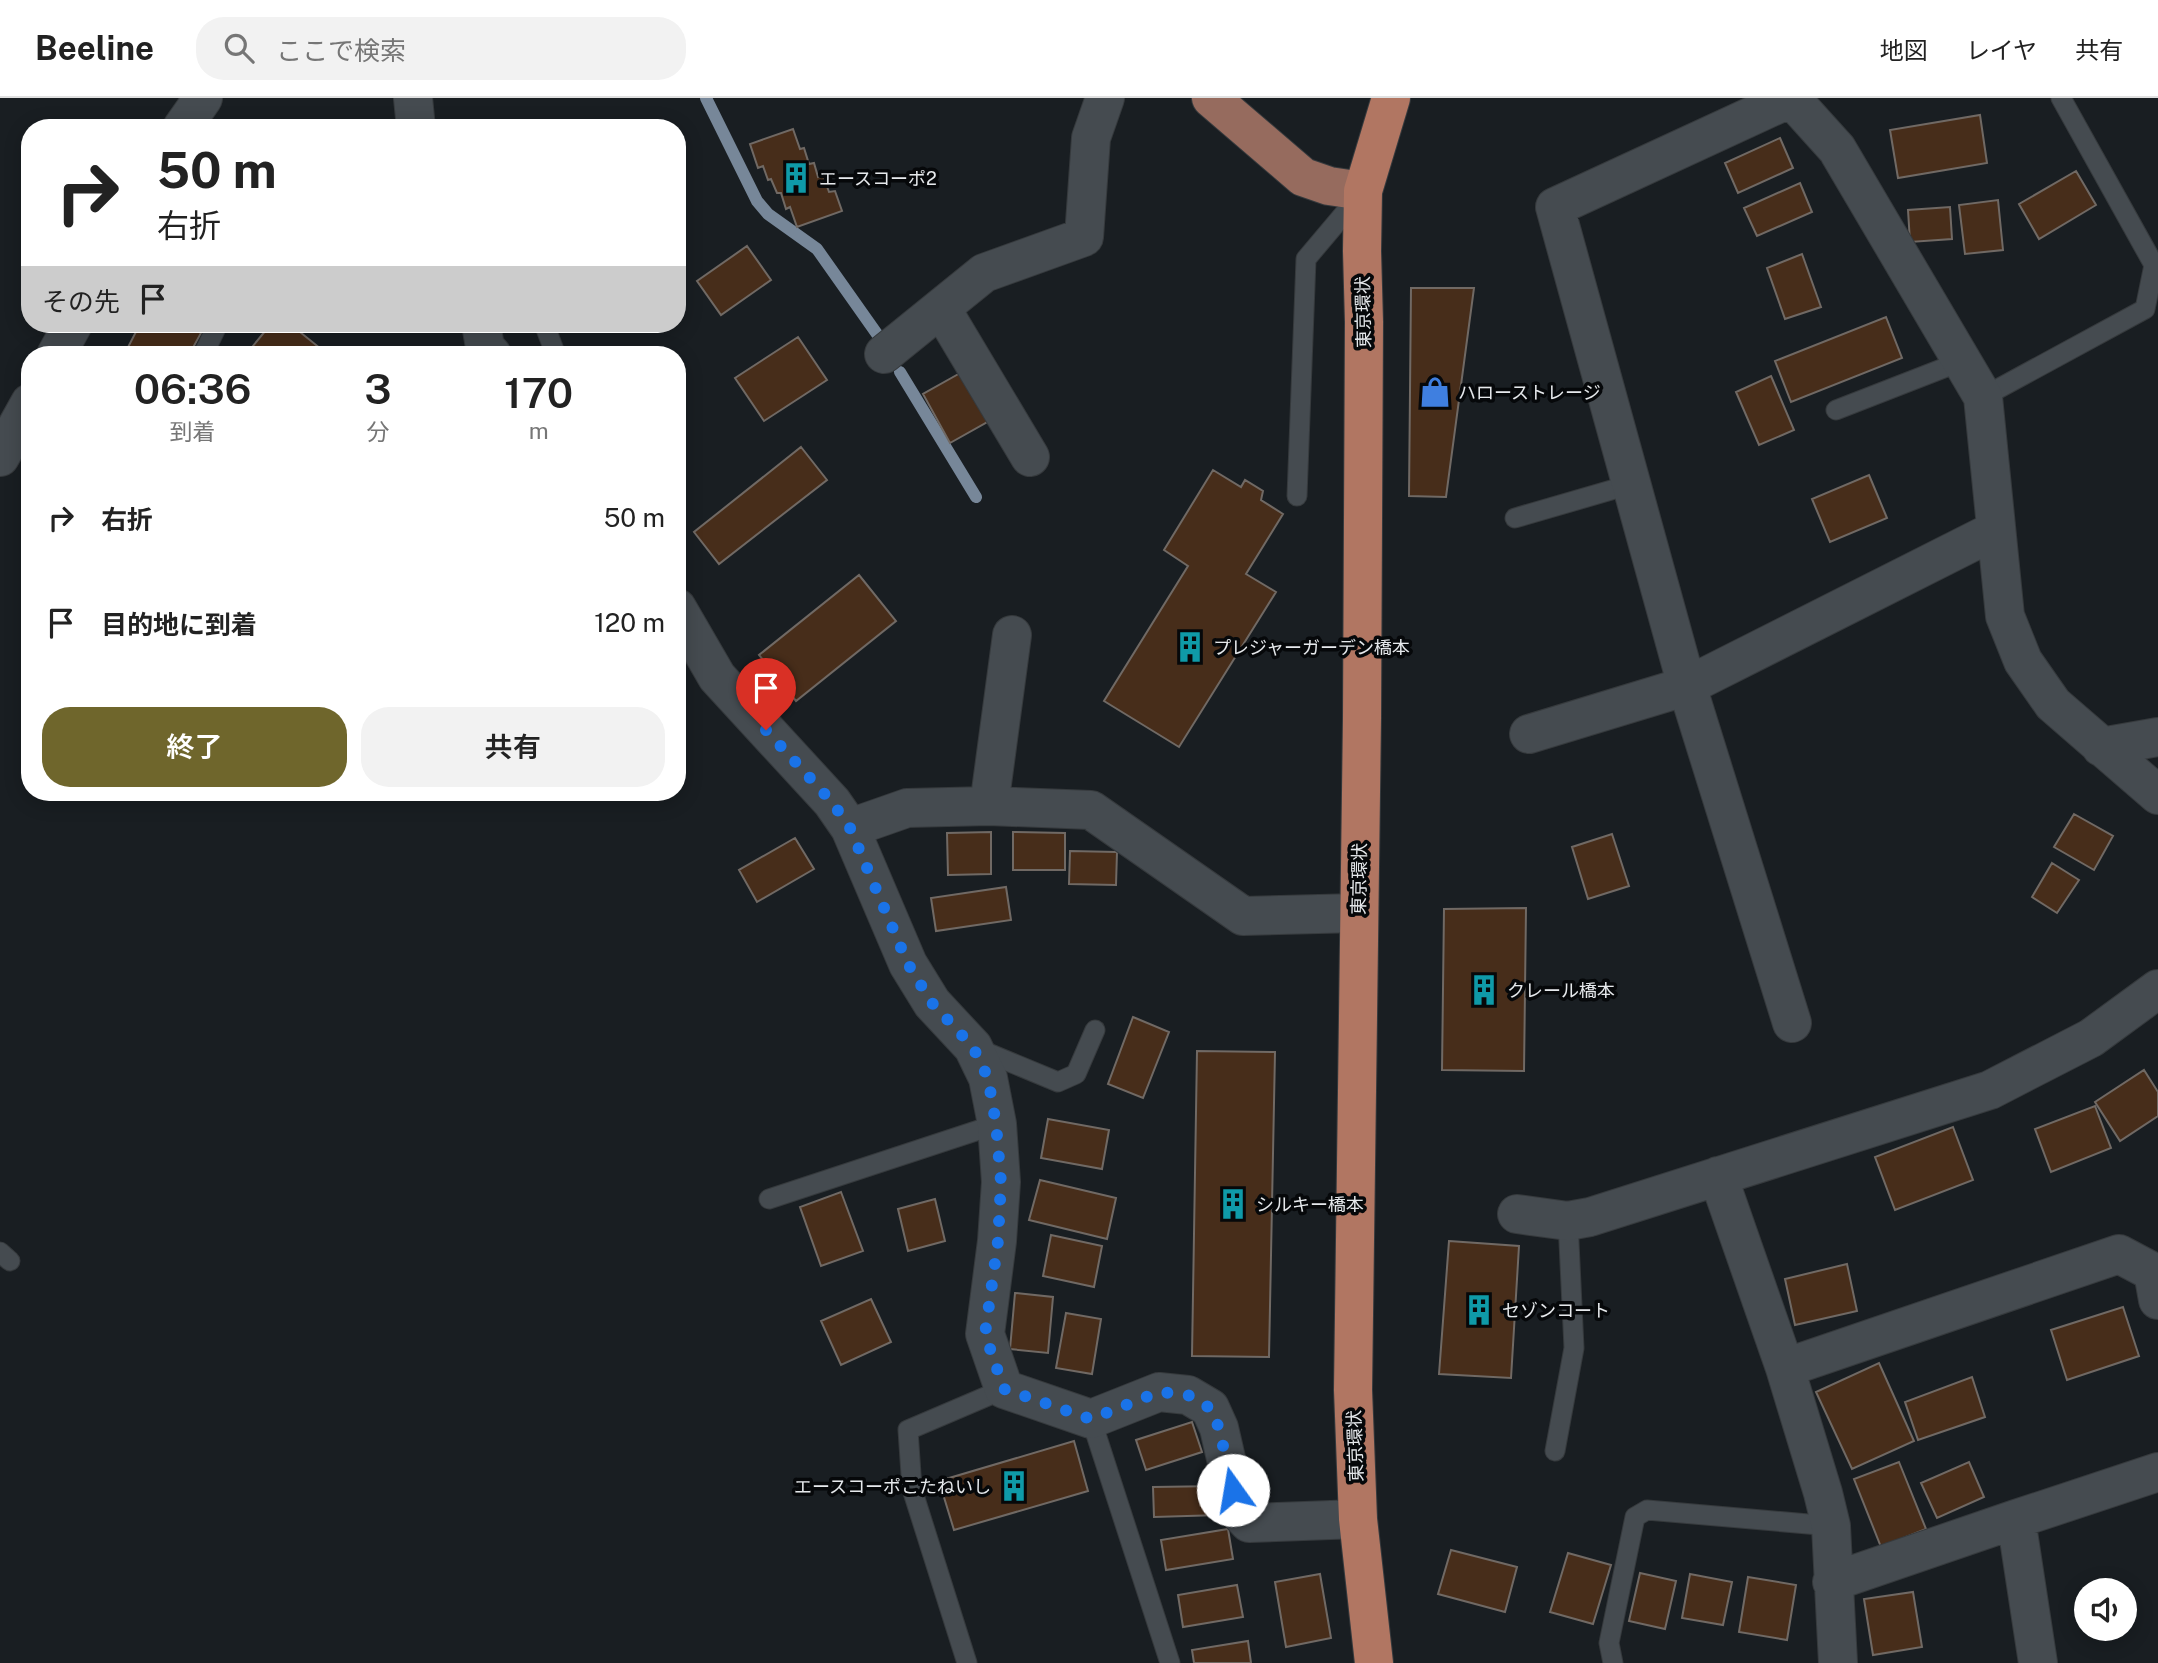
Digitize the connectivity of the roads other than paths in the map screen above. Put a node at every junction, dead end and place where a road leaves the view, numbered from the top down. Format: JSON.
{"nodes":[{"id":1,"x":203,"y":98,"type":"edge"},
{"id":2,"x":413,"y":98,"type":"edge"},
{"id":3,"x":1105,"y":98,"type":"edge"},
{"id":4,"x":1211,"y":98,"type":"edge"},
{"id":5,"x":1391,"y":98,"type":"edge"},
{"id":6,"x":1791,"y":98,"type":"edge"},
{"id":7,"x":2061,"y":98,"type":"edge"},
{"id":8,"x":188,"y":119,"type":"edge"},
{"id":9,"x":415,"y":119,"type":"edge"},
{"id":10,"x":1363,"y":191,"type":"junction"},
{"id":11,"x":941,"y":308,"type":"junction"},
{"id":12,"x":884,"y":354,"type":"dead end"},
{"id":13,"x":1962,"y":361,"type":"junction"},
{"id":14,"x":1983,"y":397,"type":"junction"},
{"id":15,"x":1836,"y":410,"type":"dead end"},
{"id":16,"x":21,"y":419,"type":"edge"},
{"id":17,"x":0,"y":457,"type":"edge"},
{"id":18,"x":1030,"y":457,"type":"dead end"},
{"id":19,"x":1632,"y":484,"type":"junction"},
{"id":20,"x":1297,"y":496,"type":"dead end"},
{"id":21,"x":1515,"y":519,"type":"dead end"},
{"id":22,"x":1996,"y":530,"type":"junction"},
{"id":23,"x":686,"y":624,"type":"edge"},
{"id":24,"x":1012,"y":635,"type":"dead end"},
{"id":25,"x":1687,"y":686,"type":"junction"},
{"id":26,"x":1529,"y":734,"type":"dead end"},
{"id":27,"x":2158,"y":737,"type":"edge"},
{"id":28,"x":2101,"y":747,"type":"junction"},
{"id":29,"x":2158,"y":795,"type":"edge"},
{"id":30,"x":989,"y":806,"type":"junction"},
{"id":31,"x":850,"y":828,"type":"junction"},
{"id":32,"x":1358,"y":914,"type":"junction"},
{"id":33,"x":2158,"y":989,"type":"edge"},
{"id":34,"x":1792,"y":1023,"type":"dead end"},
{"id":35,"x":1095,"y":1030,"type":"dead end"},
{"id":36,"x":973,"y":1047,"type":"junction"},
{"id":37,"x":996,"y":1124,"type":"junction"},
{"id":38,"x":1718,"y":1175,"type":"junction"},
{"id":39,"x":769,"y":1199,"type":"dead end"},
{"id":40,"x":1517,"y":1214,"type":"dead end"},
{"id":41,"x":1568,"y":1221,"type":"junction"},
{"id":42,"x":2158,"y":1300,"type":"edge"},
{"id":43,"x":1784,"y":1368,"type":"junction"},
{"id":44,"x":1004,"y":1389,"type":"junction"},
{"id":45,"x":1091,"y":1419,"type":"junction"},
{"id":46,"x":1555,"y":1451,"type":"dead end"},
{"id":47,"x":2158,"y":1472,"type":"edge"},
{"id":48,"x":2016,"y":1518,"type":"junction"},
{"id":49,"x":1358,"y":1519,"type":"junction"},
{"id":50,"x":1831,"y":1526,"type":"junction"},
{"id":51,"x":1832,"y":1582,"type":"junction"},
{"id":52,"x":967,"y":1663,"type":"edge"},
{"id":53,"x":1170,"y":1663,"type":"edge"},
{"id":54,"x":1374,"y":1663,"type":"edge"},
{"id":55,"x":1613,"y":1663,"type":"edge"},
{"id":56,"x":1838,"y":1663,"type":"edge"},
{"id":57,"x":2038,"y":1663,"type":"edge"}],
"edges":[{"from":1,"to":8,"type":"street"},
{"from":2,"to":9,"type":"street"},
{"from":3,"to":11,"type":"street"},
{"from":4,"to":10,"type":"main road"},
{"from":5,"to":10,"type":"highway","name":"東京環状"},
{"from":6,"to":13,"type":"street"},
{"from":6,"to":19,"type":"street"},
{"from":7,"to":14,"type":"lane"},
{"from":10,"to":20,"type":"lane"},
{"from":10,"to":32,"type":"highway","name":"東京環状"},
{"from":11,"to":12,"type":"street"},
{"from":11,"to":18,"type":"street"},
{"from":13,"to":14,"type":"street"},
{"from":13,"to":15,"type":"lane"},
{"from":14,"to":22,"type":"street"},
{"from":16,"to":17,"type":"street"},
{"from":19,"to":21,"type":"lane"},
{"from":19,"to":25,"type":"street"},
{"from":22,"to":25,"type":"street"},
{"from":22,"to":28,"type":"street"},
{"from":23,"to":31,"type":"street"},
{"from":24,"to":30,"type":"street"},
{"from":25,"to":26,"type":"street"},
{"from":25,"to":34,"type":"street"},
{"from":27,"to":28,"type":"street"},
{"from":28,"to":29,"type":"street"},
{"from":30,"to":31,"type":"street"},
{"from":30,"to":32,"type":"street"},
{"from":31,"to":36,"type":"street"},
{"from":32,"to":49,"type":"highway","name":"東京環状"},
{"from":33,"to":38,"type":"street"},
{"from":35,"to":36,"type":"lane"},
{"from":36,"to":37,"type":"street"},
{"from":37,"to":39,"type":"lane"},
{"from":37,"to":44,"type":"street"},
{"from":38,"to":41,"type":"street"},
{"from":38,"to":43,"type":"street"},
{"from":40,"to":41,"type":"street"},
{"from":41,"to":46,"type":"lane"},
{"from":42,"to":43,"type":"street"},
{"from":43,"to":50,"type":"street"},
{"from":44,"to":45,"type":"street"},
{"from":44,"to":52,"type":"lane"},
{"from":45,"to":49,"type":"street"},
{"from":45,"to":53,"type":"lane"},
{"from":47,"to":48,"type":"street"},
{"from":48,"to":51,"type":"street"},
{"from":48,"to":57,"type":"street"},
{"from":49,"to":54,"type":"highway","name":"東京環状"},
{"from":50,"to":51,"type":"street"},
{"from":50,"to":55,"type":"lane"},
{"from":51,"to":56,"type":"street"}]}
